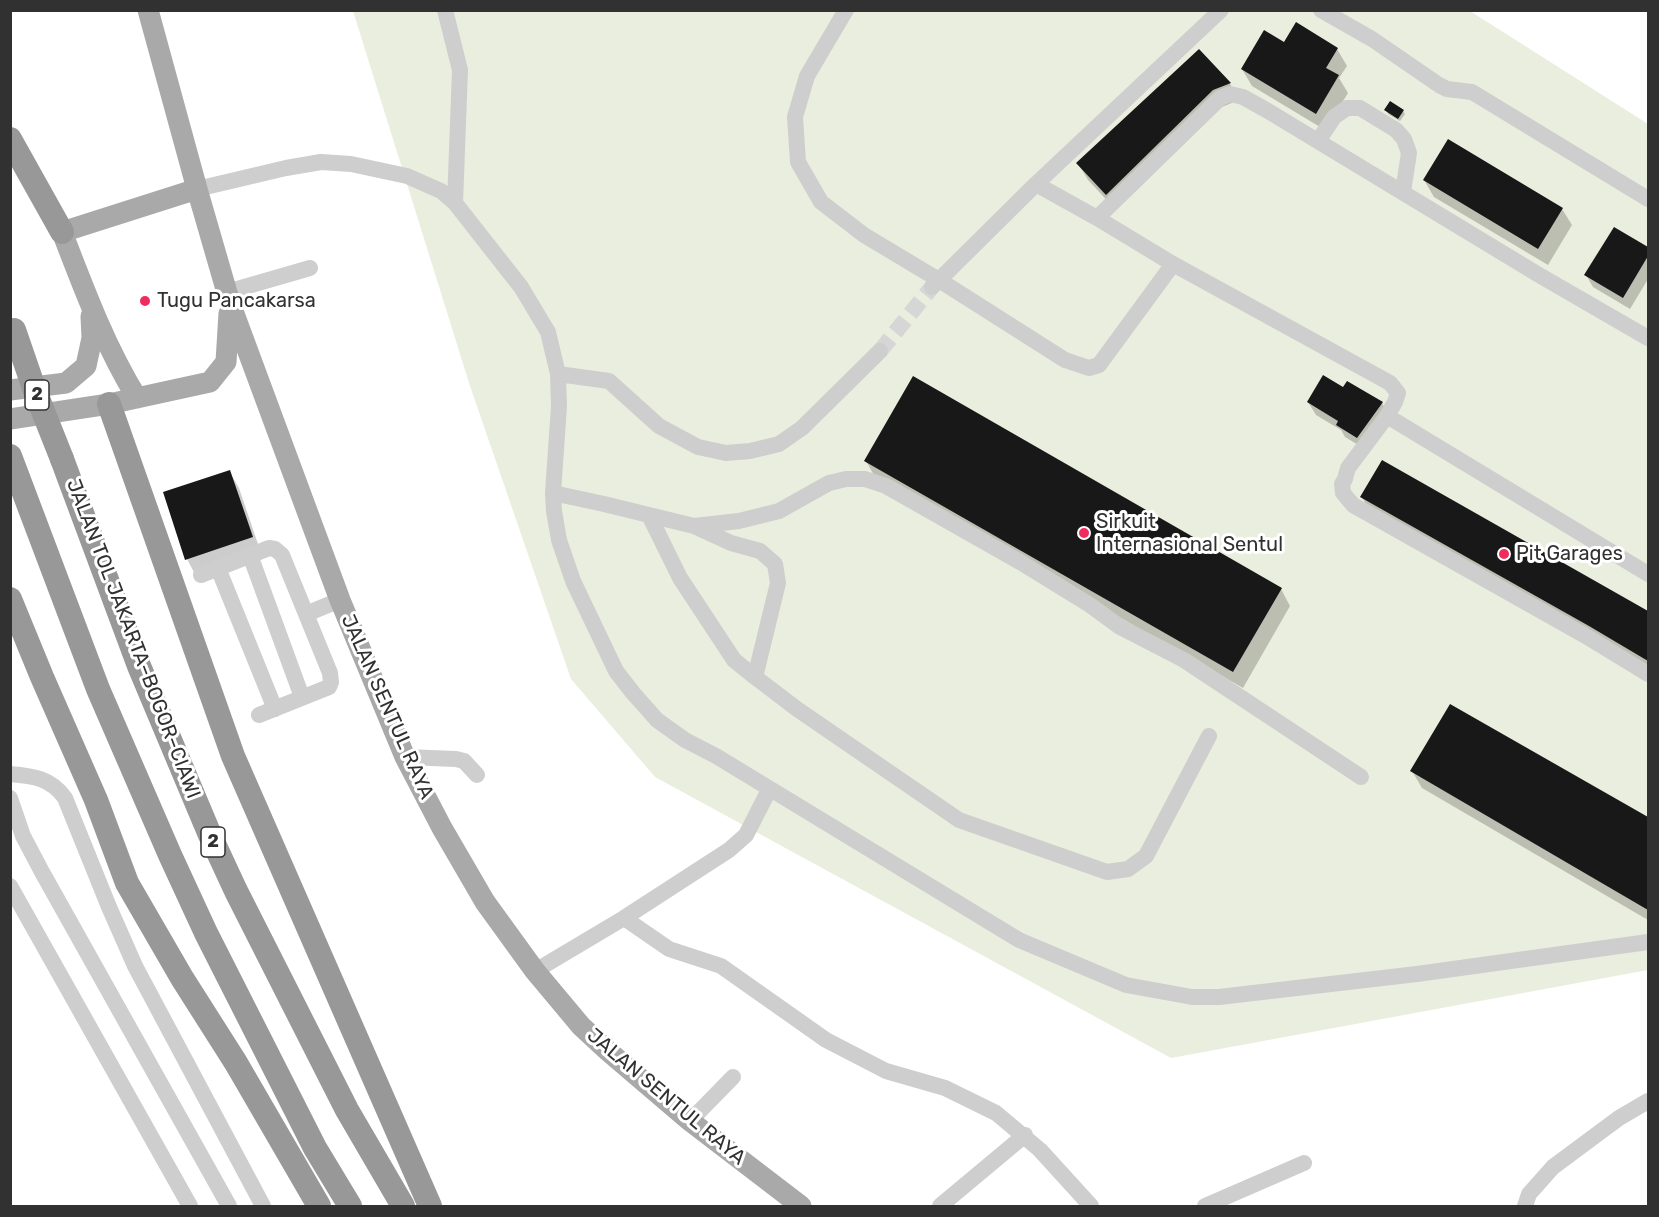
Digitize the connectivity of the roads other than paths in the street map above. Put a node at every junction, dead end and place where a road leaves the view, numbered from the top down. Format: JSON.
{"nodes":[{"id":1,"x":148,"y":10,"type":"edge"},
{"id":2,"x":445,"y":10,"type":"edge"},
{"id":3,"x":846,"y":10,"type":"edge"},
{"id":4,"x":1221,"y":10,"type":"edge"},
{"id":5,"x":1321,"y":10,"type":"edge"},
{"id":6,"x":10,"y":139,"type":"edge"},
{"id":7,"x":1318,"y":141,"type":"junction"},
{"id":8,"x":1036,"y":184,"type":"junction"},
{"id":9,"x":197,"y":189,"type":"junction"},
{"id":10,"x":1403,"y":192,"type":"junction"},
{"id":11,"x":1648,"y":199,"type":"edge"},
{"id":12,"x":455,"y":202,"type":"junction"},
{"id":13,"x":1097,"y":218,"type":"junction"},
{"id":14,"x":62,"y":232,"type":"junction"},
{"id":15,"x":1173,"y":264,"type":"junction"},
{"id":16,"x":310,"y":268,"type":"dead end"},
{"id":17,"x":935,"y":283,"type":"junction"},
{"id":18,"x":228,"y":297,"type":"junction"},
{"id":19,"x":91,"y":310,"type":"junction"},
{"id":20,"x":12,"y":325,"type":"edge"},
{"id":21,"x":1648,"y":338,"type":"edge"},
{"id":22,"x":880,"y":351,"type":"tunnel mouth"},
{"id":23,"x":558,"y":374,"type":"junction"},
{"id":24,"x":10,"y":390,"type":"edge"},
{"id":25,"x":137,"y":398,"type":"junction"},
{"id":26,"x":109,"y":404,"type":"junction"},
{"id":27,"x":1387,"y":416,"type":"junction"},
{"id":28,"x":10,"y":420,"type":"edge"},
{"id":29,"x":14,"y":465,"type":"edge"},
{"id":30,"x":553,"y":494,"type":"junction"},
{"id":31,"x":649,"y":515,"type":"junction"},
{"id":32,"x":694,"y":526,"type":"junction"},
{"id":33,"x":250,"y":555,"type":"junction"},
{"id":34,"x":218,"y":568,"type":"junction"},
{"id":35,"x":1648,"y":574,"type":"edge"},
{"id":36,"x":201,"y":575,"type":"dead end"},
{"id":37,"x":10,"y":599,"type":"edge"},
{"id":38,"x":340,"y":600,"type":"junction"},
{"id":39,"x":306,"y":615,"type":"junction"},
{"id":40,"x":1648,"y":674,"type":"edge"},
{"id":41,"x":755,"y":677,"type":"junction"},
{"id":42,"x":303,"y":697,"type":"junction"},
{"id":43,"x":1209,"y":736,"type":"dead end"},
{"id":44,"x":405,"y":757,"type":"junction"},
{"id":45,"x":10,"y":774,"type":"edge"},
{"id":46,"x":477,"y":775,"type":"dead end"},
{"id":47,"x":1361,"y":777,"type":"dead end"},
{"id":48,"x":769,"y":790,"type":"junction"},
{"id":49,"x":10,"y":798,"type":"edge"},
{"id":50,"x":10,"y":886,"type":"edge"},
{"id":51,"x":624,"y":918,"type":"junction"},
{"id":52,"x":1648,"y":942,"type":"edge"},
{"id":53,"x":536,"y":971,"type":"junction"},
{"id":54,"x":733,"y":1077,"type":"dead end"},
{"id":55,"x":1648,"y":1101,"type":"edge"},
{"id":56,"x":690,"y":1121,"type":"junction"},
{"id":57,"x":1025,"y":1135,"type":"junction"},
{"id":58,"x":1304,"y":1163,"type":"dead end"},
{"id":59,"x":190,"y":1206,"type":"edge"},
{"id":60,"x":229,"y":1206,"type":"edge"},
{"id":61,"x":263,"y":1206,"type":"edge"},
{"id":62,"x":320,"y":1206,"type":"edge"},
{"id":63,"x":350,"y":1206,"type":"edge"},
{"id":64,"x":403,"y":1206,"type":"edge"},
{"id":65,"x":430,"y":1206,"type":"edge"},
{"id":66,"x":801,"y":1206,"type":"edge"},
{"id":67,"x":940,"y":1206,"type":"edge"},
{"id":68,"x":1091,"y":1206,"type":"edge"},
{"id":69,"x":1205,"y":1206,"type":"edge"},
{"id":70,"x":1525,"y":1206,"type":"edge"}],
"edges":[{"from":1,"to":9,"type":"main road","name":"JALAN SENTUL RAYA"},
{"from":2,"to":12,"type":"street"},
{"from":3,"to":17,"type":"street"},
{"from":4,"to":8,"type":"street"},
{"from":5,"to":11,"type":"street"},
{"from":6,"to":14,"type":"highway"},
{"from":7,"to":10,"type":"street"},
{"from":7,"to":10,"type":"street"},
{"from":7,"to":13,"type":"street"},
{"from":8,"to":13,"type":"street"},
{"from":8,"to":17,"type":"street"},
{"from":9,"to":12,"type":"street"},
{"from":9,"to":14,"type":"main road"},
{"from":9,"to":18,"type":"main road","name":"JALAN SENTUL RAYA"},
{"from":10,"to":21,"type":"street"},
{"from":12,"to":23,"type":"street"},
{"from":13,"to":15,"type":"street"},
{"from":14,"to":19,"type":"main road"},
{"from":15,"to":17,"type":"street"},
{"from":15,"to":27,"type":"street"},
{"from":16,"to":18,"type":"street"},
{"from":18,"to":25,"type":"main road"},
{"from":18,"to":38,"type":"main road","name":"JALAN SENTUL RAYA"},
{"from":19,"to":24,"type":"main road"},
{"from":19,"to":25,"type":"main road"},
{"from":20,"to":64,"type":"highway","name":"JALAN TOL JAKARTA–BOGOR–CIAWI","number":"2","bridge":true},
{"from":22,"to":23,"type":"street"},
{"from":23,"to":30,"type":"street"},
{"from":25,"to":26,"type":"main road"},
{"from":26,"to":28,"type":"main road"},
{"from":26,"to":65,"type":"highway"},
{"from":27,"to":35,"type":"street"},
{"from":27,"to":40,"type":"street"},
{"from":29,"to":63,"type":"highway","number":"2"},
{"from":30,"to":31,"type":"street"},
{"from":30,"to":48,"type":"street"},
{"from":31,"to":32,"type":"street"},
{"from":31,"to":41,"type":"street"},
{"from":32,"to":41,"type":"street"},
{"from":32,"to":47,"type":"street"},
{"from":33,"to":34,"type":"street"},
{"from":33,"to":39,"type":"street"},
{"from":33,"to":42,"type":"street"},
{"from":34,"to":36,"type":"street"},
{"from":34,"to":42,"type":"street"},
{"from":37,"to":62,"type":"highway"},
{"from":38,"to":39,"type":"street"},
{"from":38,"to":44,"type":"main road","name":"JALAN SENTUL RAYA"},
{"from":39,"to":42,"type":"street"},
{"from":41,"to":43,"type":"street"},
{"from":44,"to":46,"type":"street"},
{"from":44,"to":53,"type":"main road","name":"JALAN SENTUL RAYA"},
{"from":45,"to":61,"type":"street"},
{"from":48,"to":51,"type":"street"},
{"from":48,"to":52,"type":"street"},
{"from":49,"to":60,"type":"street"},
{"from":50,"to":59,"type":"street"},
{"from":51,"to":53,"type":"street"},
{"from":51,"to":57,"type":"street"},
{"from":53,"to":56,"type":"main road","name":"JALAN SENTUL RAYA"},
{"from":54,"to":56,"type":"street"},
{"from":55,"to":70,"type":"street"},
{"from":56,"to":66,"type":"main road","name":"JALAN SENTUL RAYA"},
{"from":57,"to":67,"type":"street"},
{"from":57,"to":68,"type":"street"},
{"from":58,"to":69,"type":"street"}]}
